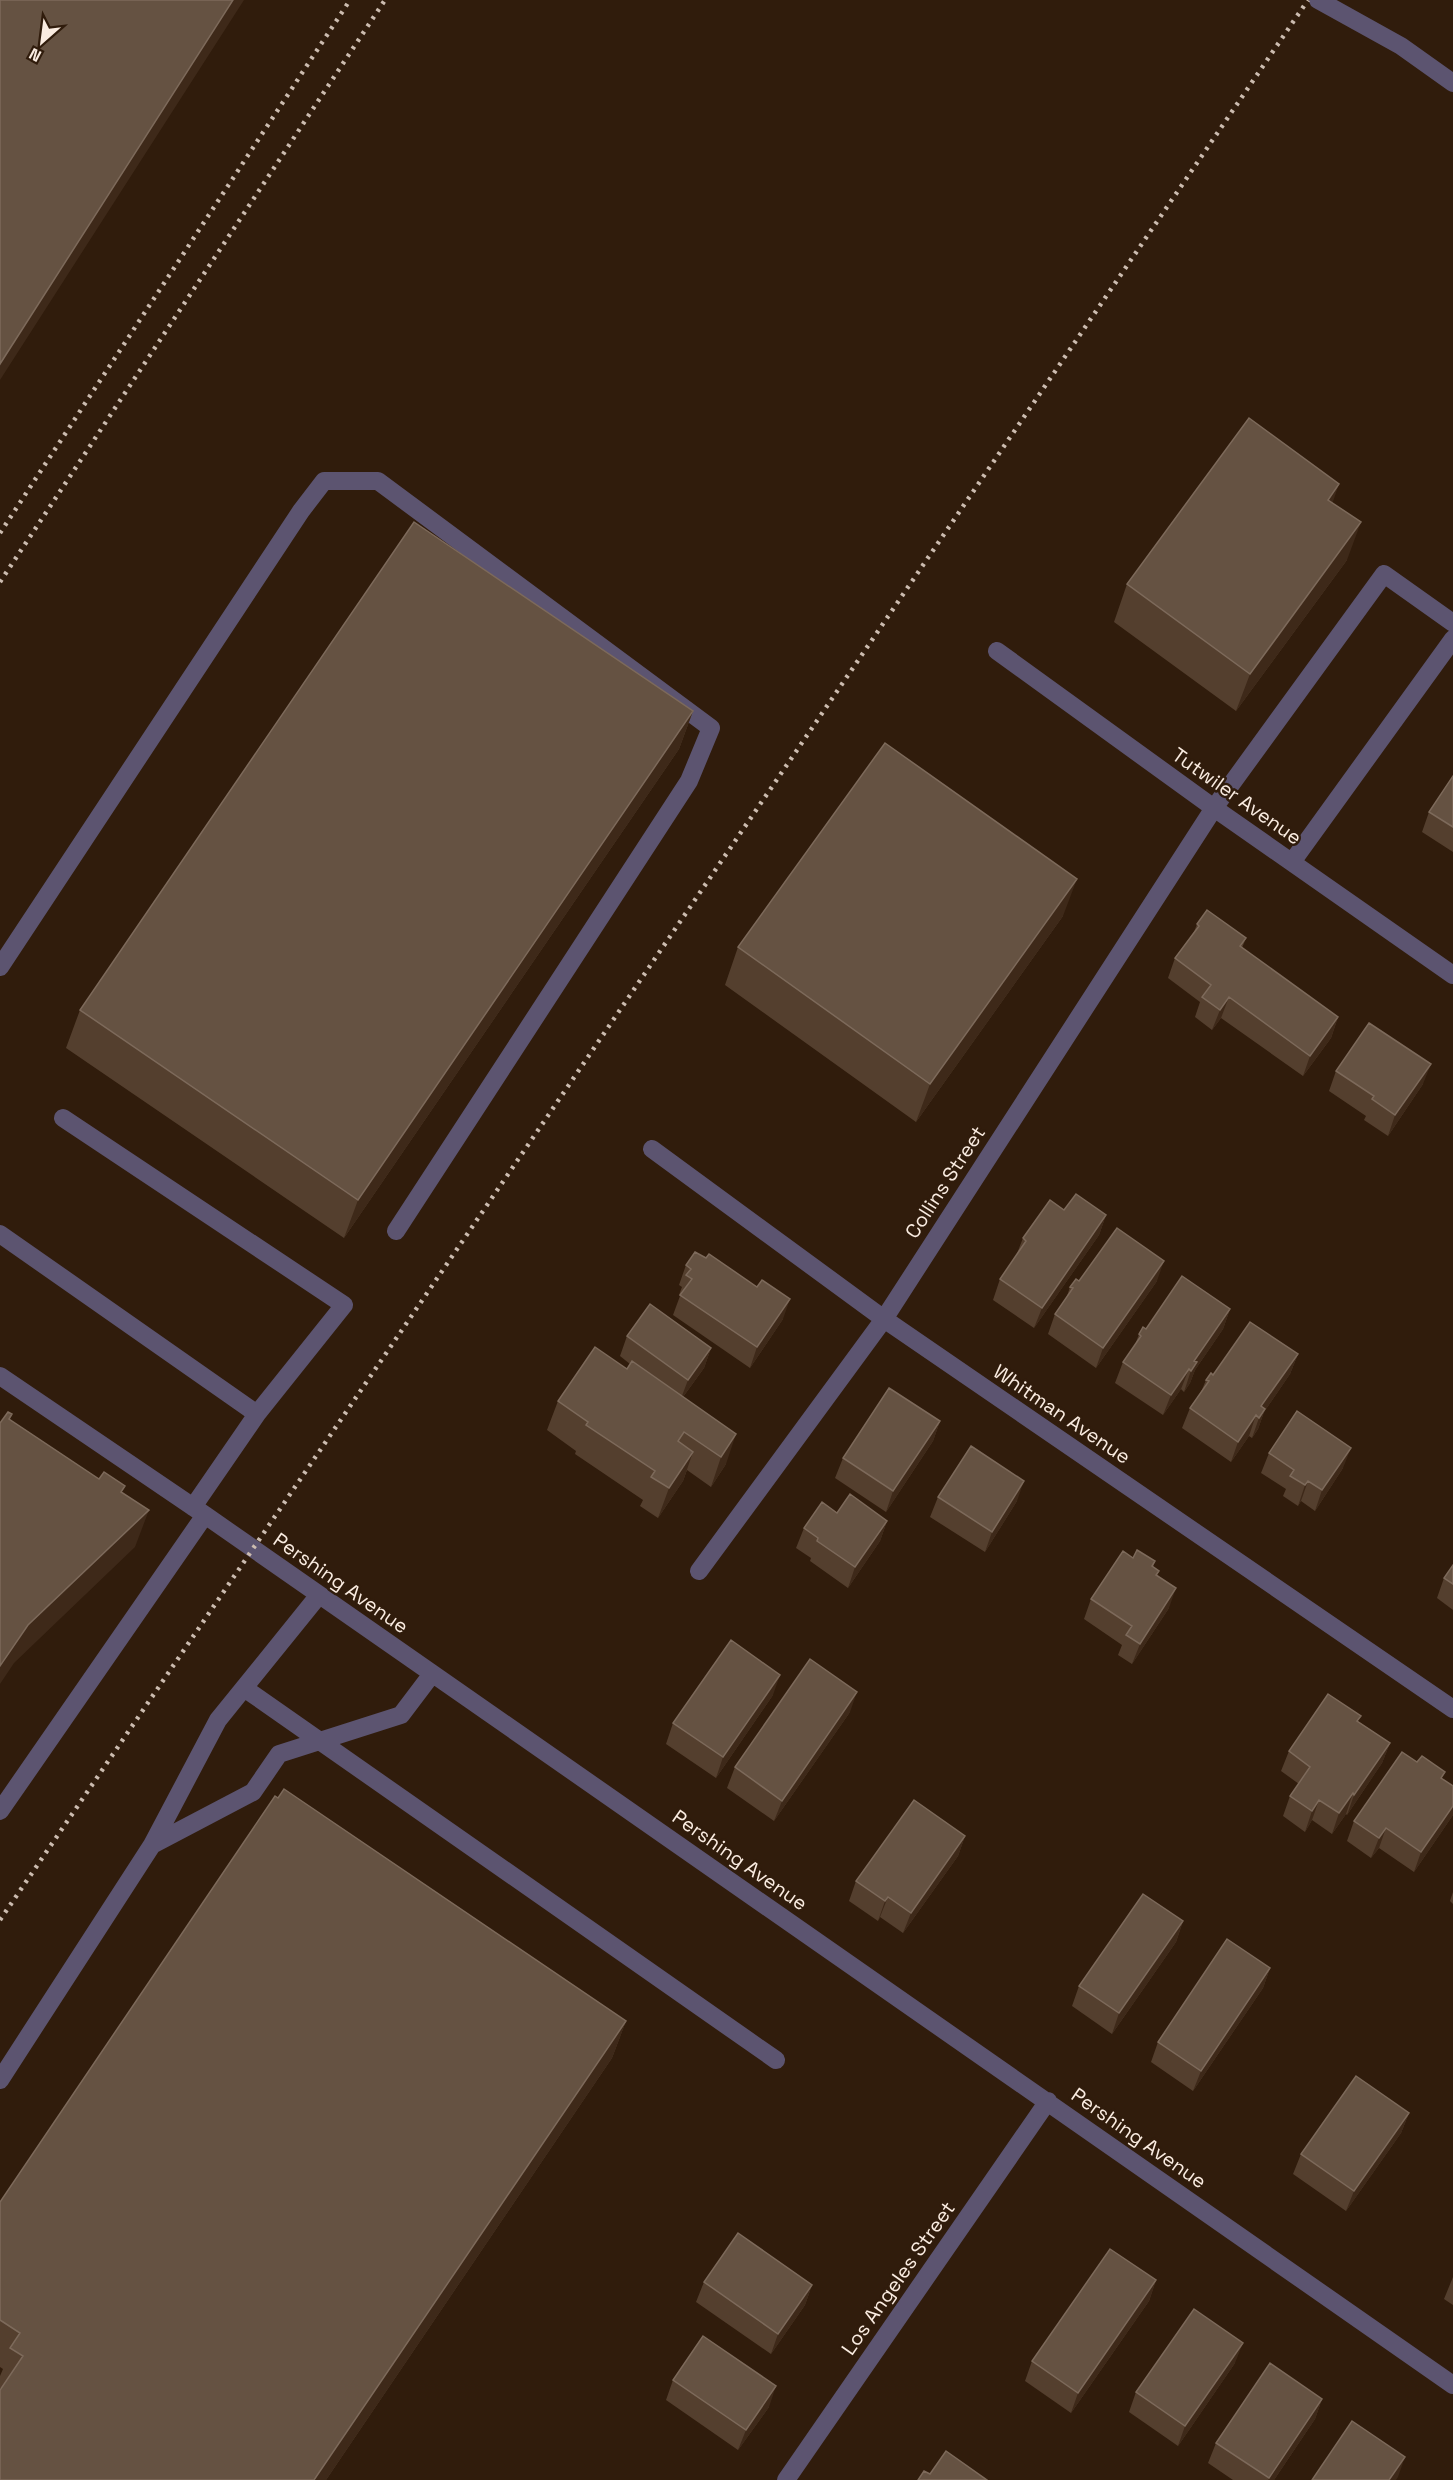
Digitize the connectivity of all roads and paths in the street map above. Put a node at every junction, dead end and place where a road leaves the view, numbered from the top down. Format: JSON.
{"nodes":[{"id":1,"x":1318,"y":0,"type":"edge"},
{"id":2,"x":1453,"y":83,"type":"edge"},
{"id":3,"x":1453,"y":623,"type":"edge"},
{"id":4,"x":1453,"y":639,"type":"edge"},
{"id":5,"x":997,"y":651,"type":"dead end"},
{"id":6,"x":1214,"y":808,"type":"junction"},
{"id":7,"x":1292,"y":862,"type":"junction"},
{"id":8,"x":0,"y":967,"type":"edge"},
{"id":9,"x":1453,"y":975,"type":"edge"},
{"id":10,"x":63,"y":1118,"type":"dead end"},
{"id":11,"x":652,"y":1149,"type":"dead end"},
{"id":12,"x":396,"y":1231,"type":"dead end"},
{"id":13,"x":0,"y":1234,"type":"edge"},
{"id":14,"x":884,"y":1319,"type":"junction"},
{"id":15,"x":0,"y":1376,"type":"edge"},
{"id":16,"x":257,"y":1414,"type":"junction"},
{"id":17,"x":199,"y":1511,"type":"junction"},
{"id":18,"x":699,"y":1571,"type":"dead end"},
{"id":19,"x":320,"y":1595,"type":"junction"},
{"id":20,"x":432,"y":1674,"type":"junction"},
{"id":21,"x":244,"y":1688,"type":"junction"},
{"id":22,"x":1453,"y":1709,"type":"edge"},
{"id":23,"x":321,"y":1740,"type":"junction"},
{"id":24,"x":0,"y":1811,"type":"edge"},
{"id":25,"x":152,"y":1845,"type":"junction"},
{"id":26,"x":776,"y":2060,"type":"dead end"},
{"id":27,"x":0,"y":2080,"type":"edge"},
{"id":28,"x":1047,"y":2101,"type":"junction"},
{"id":29,"x":1453,"y":2385,"type":"edge"},
{"id":30,"x":786,"y":2480,"type":"edge"}],
"edges":[{"from":1,"to":2,"type":"street"},
{"from":3,"to":6,"type":"street","name":"Collins Street"},
{"from":4,"to":7,"type":"street"},
{"from":5,"to":6,"type":"street","name":"Tutwiler Avenue"},
{"from":6,"to":7,"type":"street","name":"Tutwiler Avenue"},
{"from":6,"to":14,"type":"street","name":"Collins Street"},
{"from":7,"to":9,"type":"street","name":"Tutwiler Avenue"},
{"from":8,"to":12,"type":"street"},
{"from":10,"to":16,"type":"street"},
{"from":11,"to":14,"type":"street","name":"Whitman Avenue"},
{"from":13,"to":16,"type":"street"},
{"from":14,"to":18,"type":"street","name":"Collins Street"},
{"from":14,"to":22,"type":"street","name":"Whitman Avenue"},
{"from":15,"to":17,"type":"street","name":"Pershing Avenue"},
{"from":16,"to":17,"type":"street"},
{"from":17,"to":19,"type":"street","name":"Pershing Avenue"},
{"from":17,"to":24,"type":"street"},
{"from":19,"to":20,"type":"street","name":"Pershing Avenue"},
{"from":19,"to":21,"type":"street"},
{"from":20,"to":23,"type":"street"},
{"from":20,"to":28,"type":"street","name":"Pershing Avenue"},
{"from":21,"to":23,"type":"street"},
{"from":21,"to":25,"type":"street"},
{"from":23,"to":25,"type":"street"},
{"from":23,"to":26,"type":"street"},
{"from":25,"to":27,"type":"street"},
{"from":28,"to":29,"type":"street","name":"Pershing Avenue"},
{"from":28,"to":30,"type":"street","name":"Los Angeles Street"}]}
